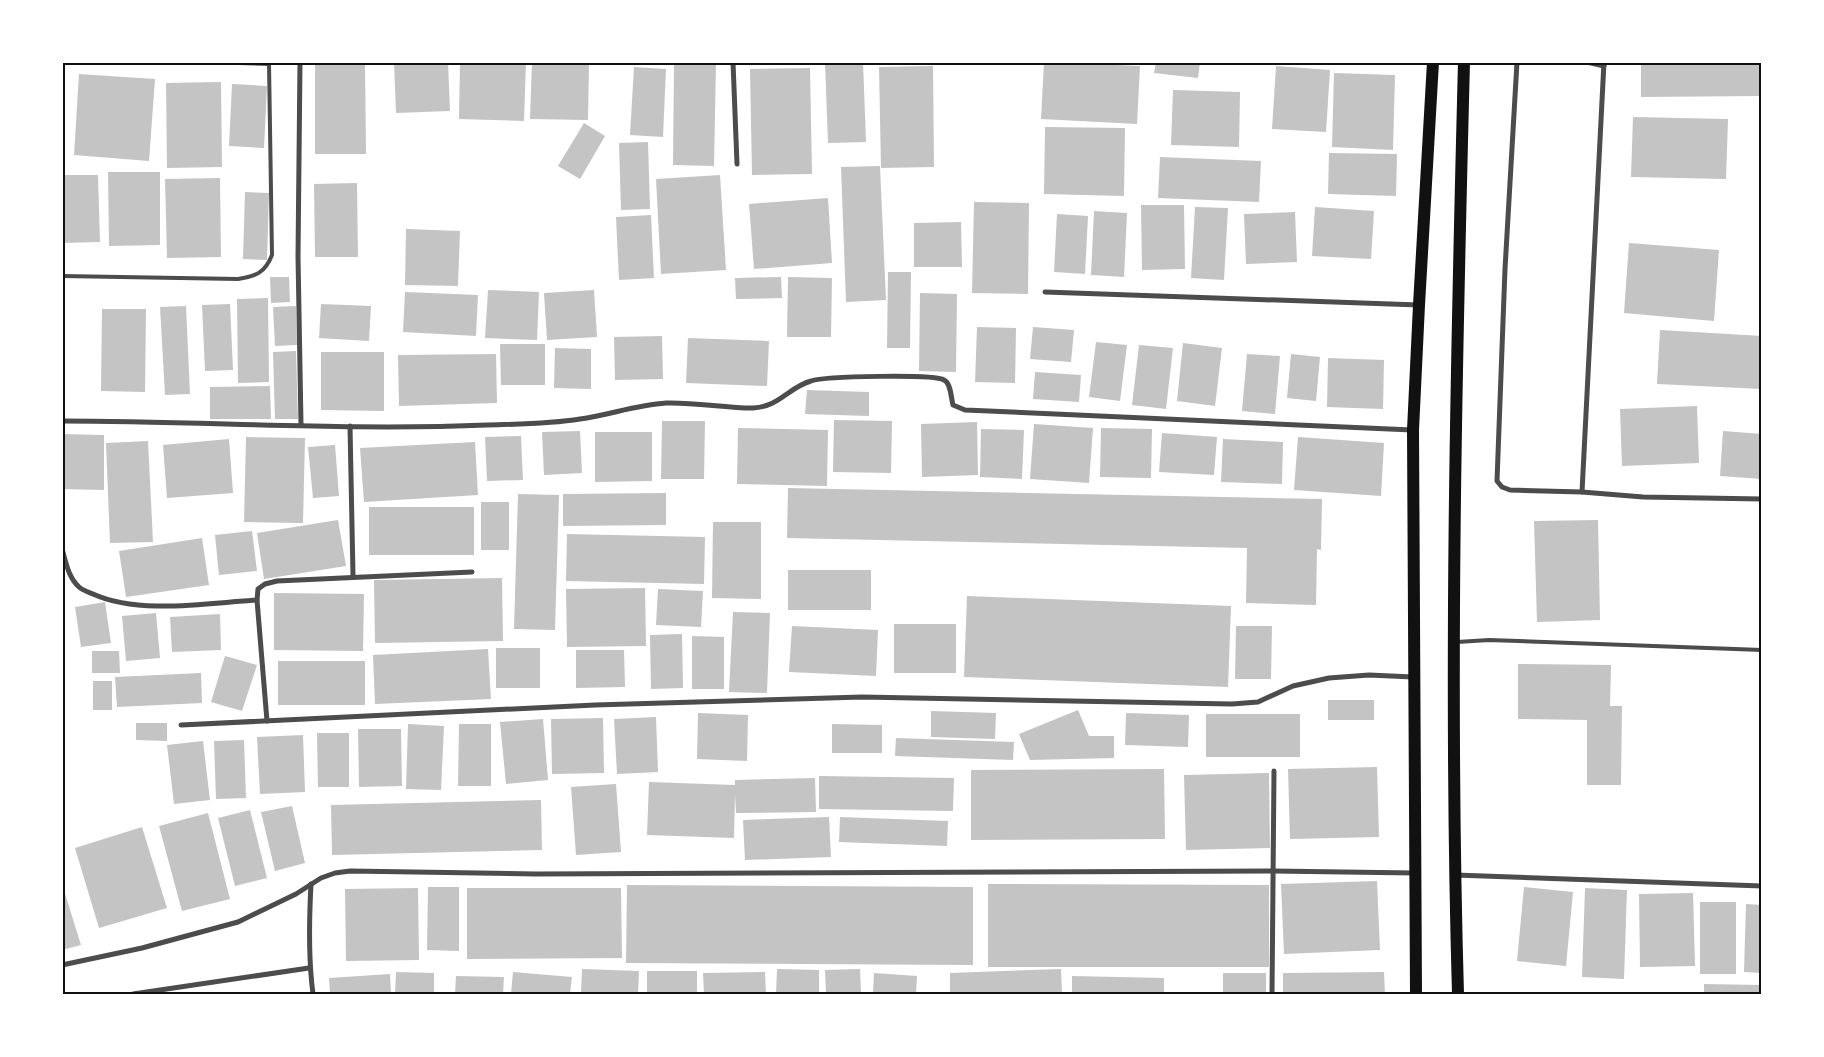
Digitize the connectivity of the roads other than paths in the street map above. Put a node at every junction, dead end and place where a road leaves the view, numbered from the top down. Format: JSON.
{"nodes":[{"id":1,"x":203,"y":62,"type":"edge"},
{"id":2,"x":300,"y":62,"type":"edge"},
{"id":3,"x":733,"y":62,"type":"edge"},
{"id":4,"x":1433,"y":62,"type":"edge"},
{"id":5,"x":1464,"y":62,"type":"edge"},
{"id":6,"x":1517,"y":62,"type":"edge"},
{"id":7,"x":1587,"y":62,"type":"edge"},
{"id":8,"x":269,"y":63,"type":"edge"},
{"id":9,"x":1604,"y":64,"type":"edge"},
{"id":10,"x":737,"y":164,"type":"dead end"},
{"id":11,"x":62,"y":276,"type":"edge"},
{"id":12,"x":1045,"y":292,"type":"dead end"},
{"id":13,"x":1418,"y":305,"type":"junction"},
{"id":14,"x":62,"y":421,"type":"edge"},
{"id":15,"x":301,"y":425,"type":"junction"},
{"id":16,"x":350,"y":426,"type":"junction"},
{"id":17,"x":1413,"y":430,"type":"junction"},
{"id":18,"x":1582,"y":492,"type":"junction"},
{"id":19,"x":1762,"y":499,"type":"edge"},
{"id":20,"x":62,"y":548,"type":"edge"},
{"id":21,"x":472,"y":572,"type":"dead end"},
{"id":22,"x":353,"y":576,"type":"junction"},
{"id":23,"x":257,"y":600,"type":"junction"},
{"id":24,"x":1455,"y":642,"type":"junction"},
{"id":25,"x":1762,"y":650,"type":"edge"},
{"id":26,"x":1414,"y":677,"type":"junction"},
{"id":27,"x":267,"y":721,"type":"junction"},
{"id":28,"x":181,"y":725,"type":"dead end"},
{"id":29,"x":1274,"y":771,"type":"dead end"},
{"id":30,"x":1273,"y":871,"type":"junction"},
{"id":31,"x":1416,"y":873,"type":"junction"},
{"id":32,"x":1454,"y":875,"type":"junction"},
{"id":33,"x":311,"y":884,"type":"junction"},
{"id":34,"x":1762,"y":886,"type":"edge"},
{"id":35,"x":62,"y":966,"type":"edge"},
{"id":36,"x":309,"y":968,"type":"junction"},
{"id":37,"x":133,"y":994,"type":"edge"},
{"id":38,"x":313,"y":994,"type":"edge"},
{"id":39,"x":1272,"y":994,"type":"edge"},
{"id":40,"x":1416,"y":994,"type":"edge"},
{"id":41,"x":1458,"y":994,"type":"edge"}],
"edges":[{"from":1,"to":8,"type":"lane"},
{"from":2,"to":15,"type":"street"},
{"from":3,"to":10,"type":"street"},
{"from":4,"to":13,"type":"main road"},
{"from":5,"to":24,"type":"main road"},
{"from":6,"to":18,"type":"street"},
{"from":7,"to":9,"type":"street"},
{"from":8,"to":11,"type":"lane"},
{"from":9,"to":18,"type":"street"},
{"from":12,"to":13,"type":"street"},
{"from":13,"to":17,"type":"main road"},
{"from":14,"to":15,"type":"street"},
{"from":15,"to":16,"type":"street"},
{"from":16,"to":17,"type":"street"},
{"from":16,"to":22,"type":"street"},
{"from":17,"to":26,"type":"main road"},
{"from":18,"to":19,"type":"street"},
{"from":20,"to":23,"type":"street"},
{"from":21,"to":22,"type":"street"},
{"from":22,"to":23,"type":"street"},
{"from":23,"to":27,"type":"street"},
{"from":24,"to":25,"type":"lane"},
{"from":24,"to":32,"type":"main road"},
{"from":26,"to":27,"type":"street"},
{"from":26,"to":31,"type":"main road"},
{"from":27,"to":28,"type":"street"},
{"from":29,"to":30,"type":"street"},
{"from":30,"to":31,"type":"street"},
{"from":30,"to":33,"type":"street"},
{"from":30,"to":39,"type":"street"},
{"from":31,"to":40,"type":"main road"},
{"from":32,"to":34,"type":"street"},
{"from":32,"to":41,"type":"main road"},
{"from":33,"to":35,"type":"street"},
{"from":33,"to":36,"type":"street"},
{"from":36,"to":37,"type":"street"},
{"from":36,"to":38,"type":"street"}]}
